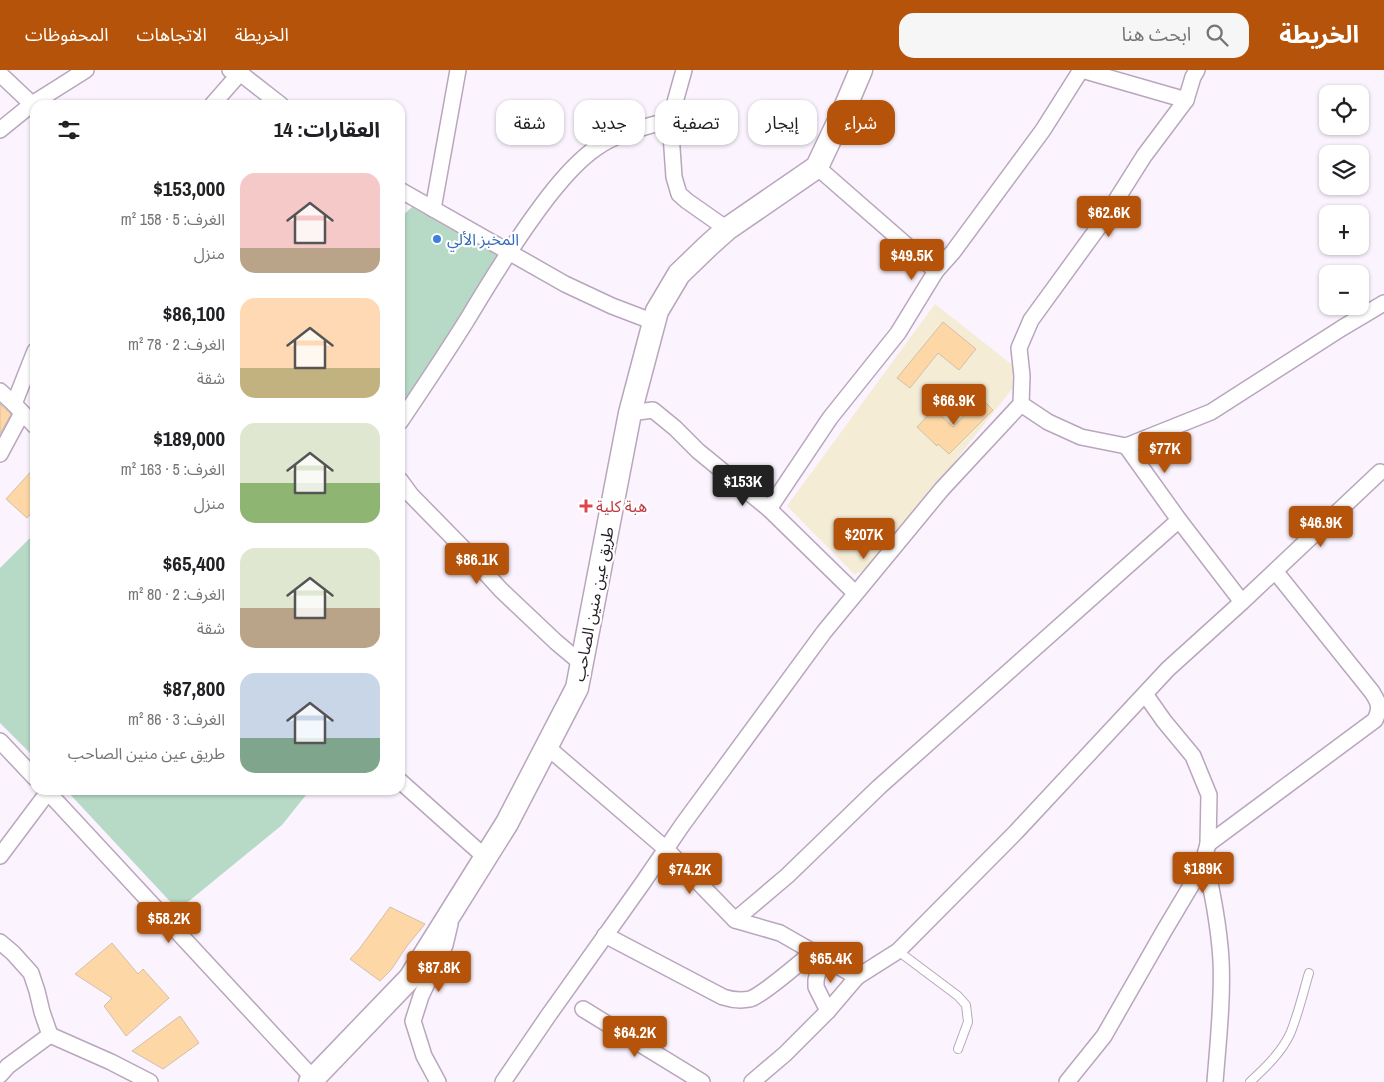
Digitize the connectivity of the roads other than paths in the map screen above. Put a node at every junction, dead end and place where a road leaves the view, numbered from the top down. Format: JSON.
{"nodes":[{"id":1,"x":86,"y":70,"type":"edge"},
{"id":2,"x":458,"y":70,"type":"edge"},
{"id":3,"x":684,"y":70,"type":"edge"},
{"id":4,"x":861,"y":70,"type":"edge"},
{"id":5,"x":1081,"y":70,"type":"edge"},
{"id":6,"x":1197,"y":70,"type":"edge"},
{"id":7,"x":237,"y":71,"type":"edge"},
{"id":8,"x":0,"y":74,"type":"edge"},
{"id":9,"x":43,"y":100,"type":"edge"},
{"id":10,"x":216,"y":100,"type":"edge"},
{"id":11,"x":275,"y":100,"type":"edge"},
{"id":12,"x":676,"y":100,"type":"edge"},
{"id":13,"x":1186,"y":100,"type":"junction"},
{"id":14,"x":30,"y":102,"type":"edge"},
{"id":15,"x":30,"y":109,"type":"edge"},
{"id":16,"x":655,"y":125,"type":"edge"},
{"id":17,"x":0,"y":130,"type":"edge"},
{"id":18,"x":672,"y":145,"type":"edge"},
{"id":19,"x":817,"y":167,"type":"junction"},
{"id":20,"x":405,"y":193,"type":"edge"},
{"id":21,"x":433,"y":209,"type":"junction"},
{"id":22,"x":727,"y":229,"type":"junction"},
{"id":23,"x":509,"y":251,"type":"junction"},
{"id":24,"x":936,"y":271,"type":"junction"},
{"id":25,"x":1384,"y":303,"type":"edge"},
{"id":26,"x":654,"y":322,"type":"junction"},
{"id":27,"x":30,"y":368,"type":"edge"},
{"id":28,"x":0,"y":391,"type":"edge"},
{"id":29,"x":1020,"y":404,"type":"junction"},
{"id":30,"x":18,"y":409,"type":"junction"},
{"id":31,"x":630,"y":413,"type":"junction"},
{"id":32,"x":405,"y":415,"type":"edge"},
{"id":33,"x":30,"y":421,"type":"edge"},
{"id":34,"x":1126,"y":446,"type":"junction"},
{"id":35,"x":0,"y":454,"type":"edge"},
{"id":36,"x":1380,"y":472,"type":"dead end"},
{"id":37,"x":405,"y":487,"type":"edge"},
{"id":38,"x":768,"y":509,"type":"junction"},
{"id":39,"x":1179,"y":520,"type":"junction"},
{"id":40,"x":1275,"y":571,"type":"junction"},
{"id":41,"x":855,"y":594,"type":"junction"},
{"id":42,"x":1242,"y":602,"type":"junction"},
{"id":43,"x":581,"y":663,"type":"junction"},
{"id":44,"x":1145,"y":694,"type":"junction"},
{"id":45,"x":0,"y":741,"type":"edge"},
{"id":46,"x":546,"y":746,"type":"junction"},
{"id":47,"x":30,"y":773,"type":"edge"},
{"id":48,"x":405,"y":785,"type":"edge"},
{"id":49,"x":44,"y":795,"type":"edge"},
{"id":50,"x":51,"y":795,"type":"edge"},
{"id":51,"x":666,"y":849,"type":"junction"},
{"id":52,"x":1206,"y":851,"type":"junction"},
{"id":53,"x":0,"y":856,"type":"edge"},
{"id":54,"x":485,"y":857,"type":"junction"},
{"id":55,"x":455,"y":906,"type":"junction"},
{"id":56,"x":736,"y":920,"type":"junction"},
{"id":57,"x":605,"y":935,"type":"junction"},
{"id":58,"x":0,"y":942,"type":"edge"},
{"id":59,"x":898,"y":951,"type":"junction"},
{"id":60,"x":818,"y":954,"type":"junction"},
{"id":61,"x":1309,"y":974,"type":"dead end"},
{"id":62,"x":857,"y":978,"type":"junction"},
{"id":63,"x":583,"y":1009,"type":"dead end"},
{"id":64,"x":828,"y":1012,"type":"junction"},
{"id":65,"x":50,"y":1034,"type":"junction"},
{"id":66,"x":958,"y":1049,"type":"dead end"},
{"id":67,"x":0,"y":1075,"type":"edge"},
{"id":68,"x":312,"y":1080,"type":"edge"},
{"id":69,"x":150,"y":1082,"type":"edge"},
{"id":70,"x":438,"y":1082,"type":"edge"},
{"id":71,"x":503,"y":1082,"type":"edge"},
{"id":72,"x":702,"y":1082,"type":"edge"},
{"id":73,"x":752,"y":1082,"type":"edge"},
{"id":74,"x":1067,"y":1082,"type":"edge"},
{"id":75,"x":1216,"y":1082,"type":"edge"},
{"id":76,"x":1250,"y":1082,"type":"edge"}],
"edges":[{"from":1,"to":9,"type":"street"},
{"from":2,"to":21,"type":"street"},
{"from":3,"to":12,"type":"street"},
{"from":4,"to":19,"type":"main road"},
{"from":5,"to":13,"type":"street"},
{"from":5,"to":24,"type":"street"},
{"from":6,"to":13,"type":"street"},
{"from":7,"to":10,"type":"street"},
{"from":7,"to":11,"type":"street"},
{"from":8,"to":14,"type":"street"},
{"from":13,"to":29,"type":"street"},
{"from":15,"to":17,"type":"street"},
{"from":16,"to":23,"type":"street"},
{"from":18,"to":22,"type":"street"},
{"from":19,"to":22,"type":"main road","name":"طريق عين منين الصاحب"},
{"from":19,"to":24,"type":"street"},
{"from":20,"to":21,"type":"street"},
{"from":21,"to":23,"type":"street"},
{"from":22,"to":26,"type":"main road","name":"طريق عين منين الصاحب"},
{"from":23,"to":26,"type":"street"},
{"from":23,"to":32,"type":"street"},
{"from":24,"to":38,"type":"street"},
{"from":25,"to":34,"type":"street"},
{"from":26,"to":31,"type":"main road","name":"طريق عين منين الصاحب"},
{"from":27,"to":30,"type":"street"},
{"from":28,"to":30,"type":"street"},
{"from":29,"to":34,"type":"street"},
{"from":29,"to":41,"type":"street"},
{"from":30,"to":33,"type":"street"},
{"from":30,"to":35,"type":"street"},
{"from":31,"to":38,"type":"street"},
{"from":31,"to":43,"type":"main road","name":"طريق عين منين الصاحب"},
{"from":34,"to":39,"type":"street"},
{"from":36,"to":40,"type":"street"},
{"from":37,"to":43,"type":"street"},
{"from":38,"to":41,"type":"street"},
{"from":39,"to":42,"type":"street"},
{"from":39,"to":56,"type":"street"},
{"from":40,"to":42,"type":"street"},
{"from":40,"to":52,"type":"street"},
{"from":41,"to":51,"type":"street"},
{"from":42,"to":44,"type":"street"},
{"from":43,"to":46,"type":"main road","name":"طريق عين منين الصاحب"},
{"from":44,"to":52,"type":"street"},
{"from":44,"to":59,"type":"street"},
{"from":45,"to":47,"type":"street"},
{"from":46,"to":51,"type":"street"},
{"from":46,"to":54,"type":"main road","name":"طريق عين منين الصاحب"},
{"from":48,"to":54,"type":"street"},
{"from":49,"to":53,"type":"street"},
{"from":50,"to":68,"type":"street"},
{"from":51,"to":56,"type":"street"},
{"from":51,"to":57,"type":"street"},
{"from":52,"to":74,"type":"street"},
{"from":52,"to":75,"type":"street"},
{"from":54,"to":55,"type":"main road","name":"طريق عين منين الصاحب"},
{"from":55,"to":68,"type":"main road","name":"طريق عين منين الصاحب"},
{"from":55,"to":70,"type":"street"},
{"from":56,"to":60,"type":"street"},
{"from":57,"to":60,"type":"street"},
{"from":57,"to":71,"type":"street"},
{"from":58,"to":65,"type":"street"},
{"from":59,"to":62,"type":"street"},
{"from":59,"to":66,"type":"lane"},
{"from":60,"to":62,"type":"street"},
{"from":60,"to":64,"type":"street"},
{"from":61,"to":76,"type":"lane"},
{"from":62,"to":64,"type":"street"},
{"from":63,"to":72,"type":"street"},
{"from":64,"to":73,"type":"street"},
{"from":65,"to":67,"type":"street"},
{"from":65,"to":69,"type":"street"}]}
